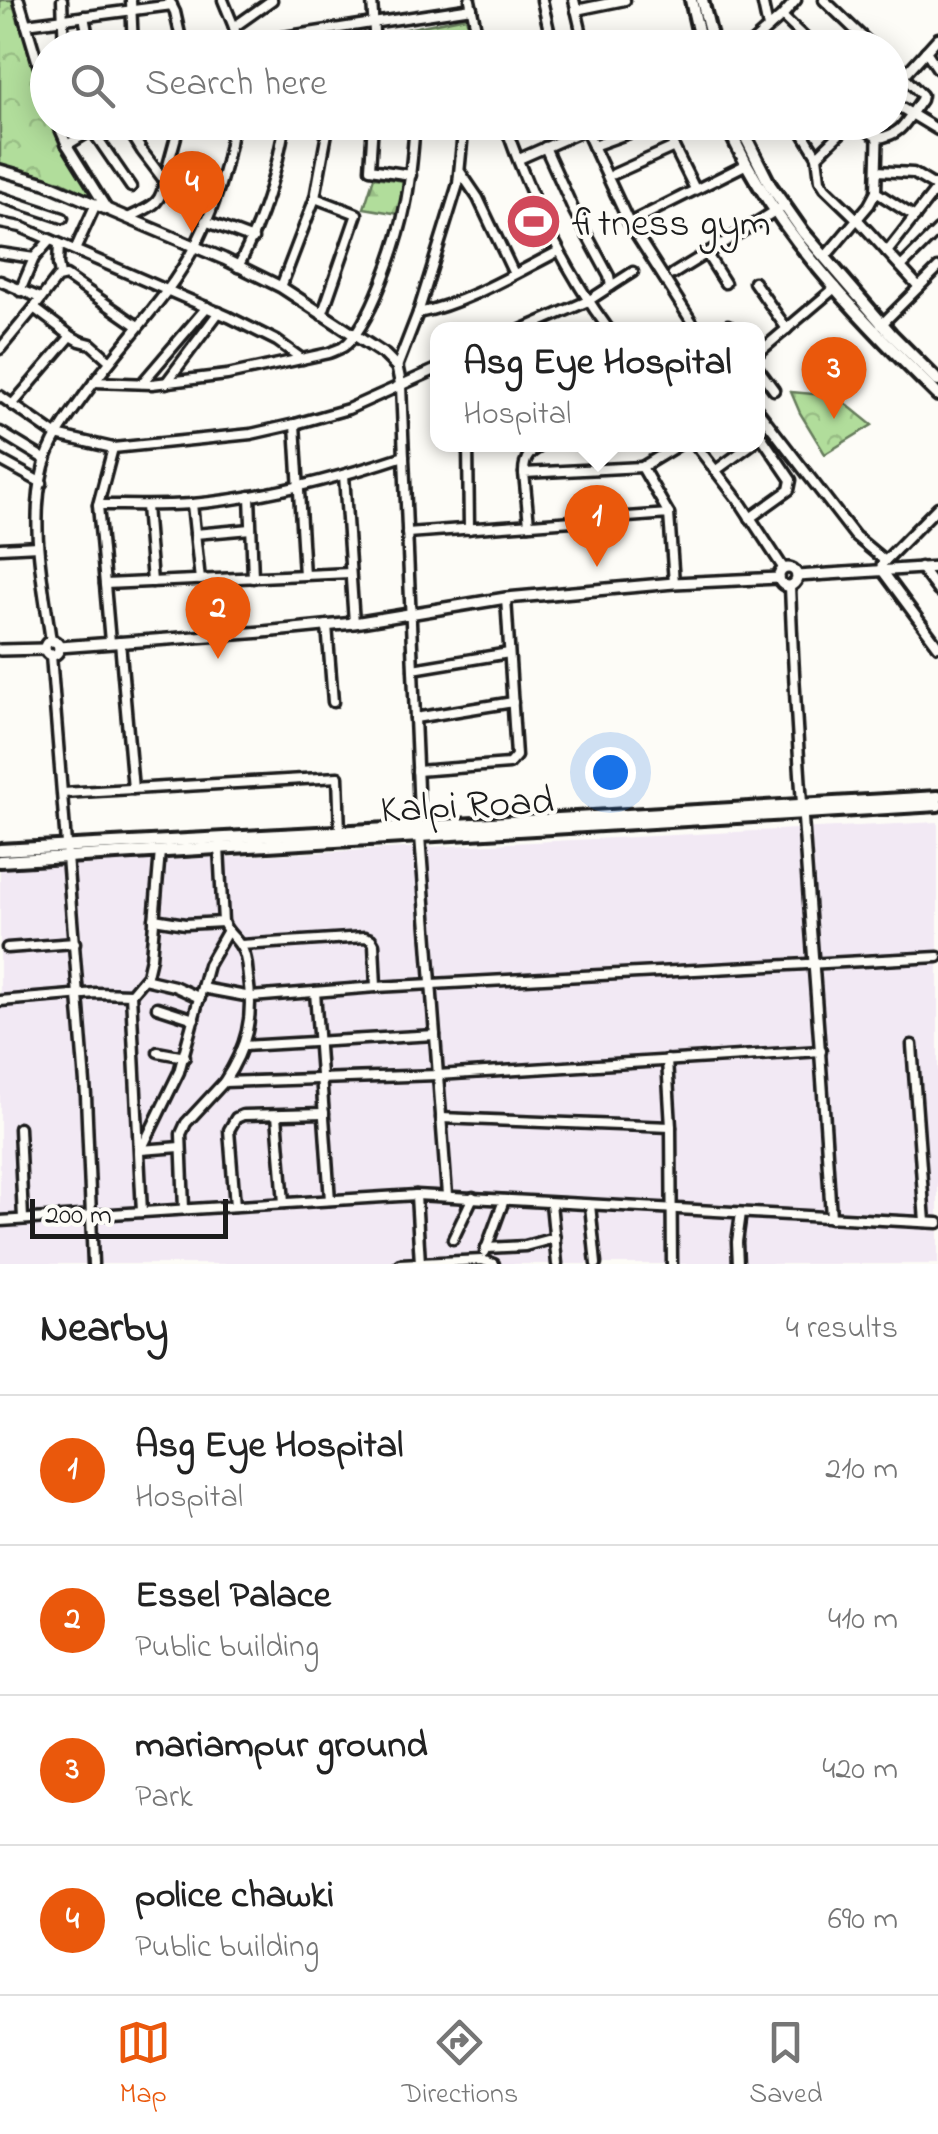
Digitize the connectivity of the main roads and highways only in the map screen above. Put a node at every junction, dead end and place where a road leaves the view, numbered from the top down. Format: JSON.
{"nodes":[{"id":1,"x":692,"y":0,"type":"edge"},
{"id":2,"x":702,"y":0,"type":"edge"},
{"id":3,"x":698,"y":30,"type":"edge"},
{"id":4,"x":710,"y":30,"type":"edge"},
{"id":5,"x":734,"y":140,"type":"edge"},
{"id":6,"x":746,"y":140,"type":"edge"},
{"id":7,"x":779,"y":208,"type":"junction"},
{"id":8,"x":878,"y":327,"type":"junction"},
{"id":9,"x":938,"y":381,"type":"edge"},
{"id":10,"x":938,"y":395,"type":"edge"},
{"id":11,"x":938,"y":797,"type":"edge"},
{"id":12,"x":938,"y":805,"type":"edge"},
{"id":13,"x":802,"y":808,"type":"junction"},
{"id":14,"x":420,"y":831,"type":"junction"},
{"id":15,"x":0,"y":850,"type":"edge"},
{"id":16,"x":68,"y":852,"type":"junction"},
{"id":17,"x":0,"y":861,"type":"edge"}],
"edges":[{"from":1,"to":3,"type":"main road"},
{"from":2,"to":4,"type":"main road"},
{"from":5,"to":7,"type":"main road"},
{"from":6,"to":7,"type":"main road"},
{"from":7,"to":8,"type":"main road"},
{"from":7,"to":8,"type":"main road"},
{"from":8,"to":9,"type":"main road"},
{"from":8,"to":10,"type":"main road"},
{"from":11,"to":13,"type":"main road","name":"Kalpi Road"},
{"from":12,"to":13,"type":"main road","name":"Kalpi Road"},
{"from":13,"to":14,"type":"main road","name":"Kalpi Road"},
{"from":14,"to":16,"type":"main road","name":"Kalpi Road"},
{"from":14,"to":16,"type":"main road","name":"Kalpi Road"},
{"from":15,"to":16,"type":"main road","name":"Kalpi Road"},
{"from":16,"to":17,"type":"main road","name":"Kalpi Road"}]}
